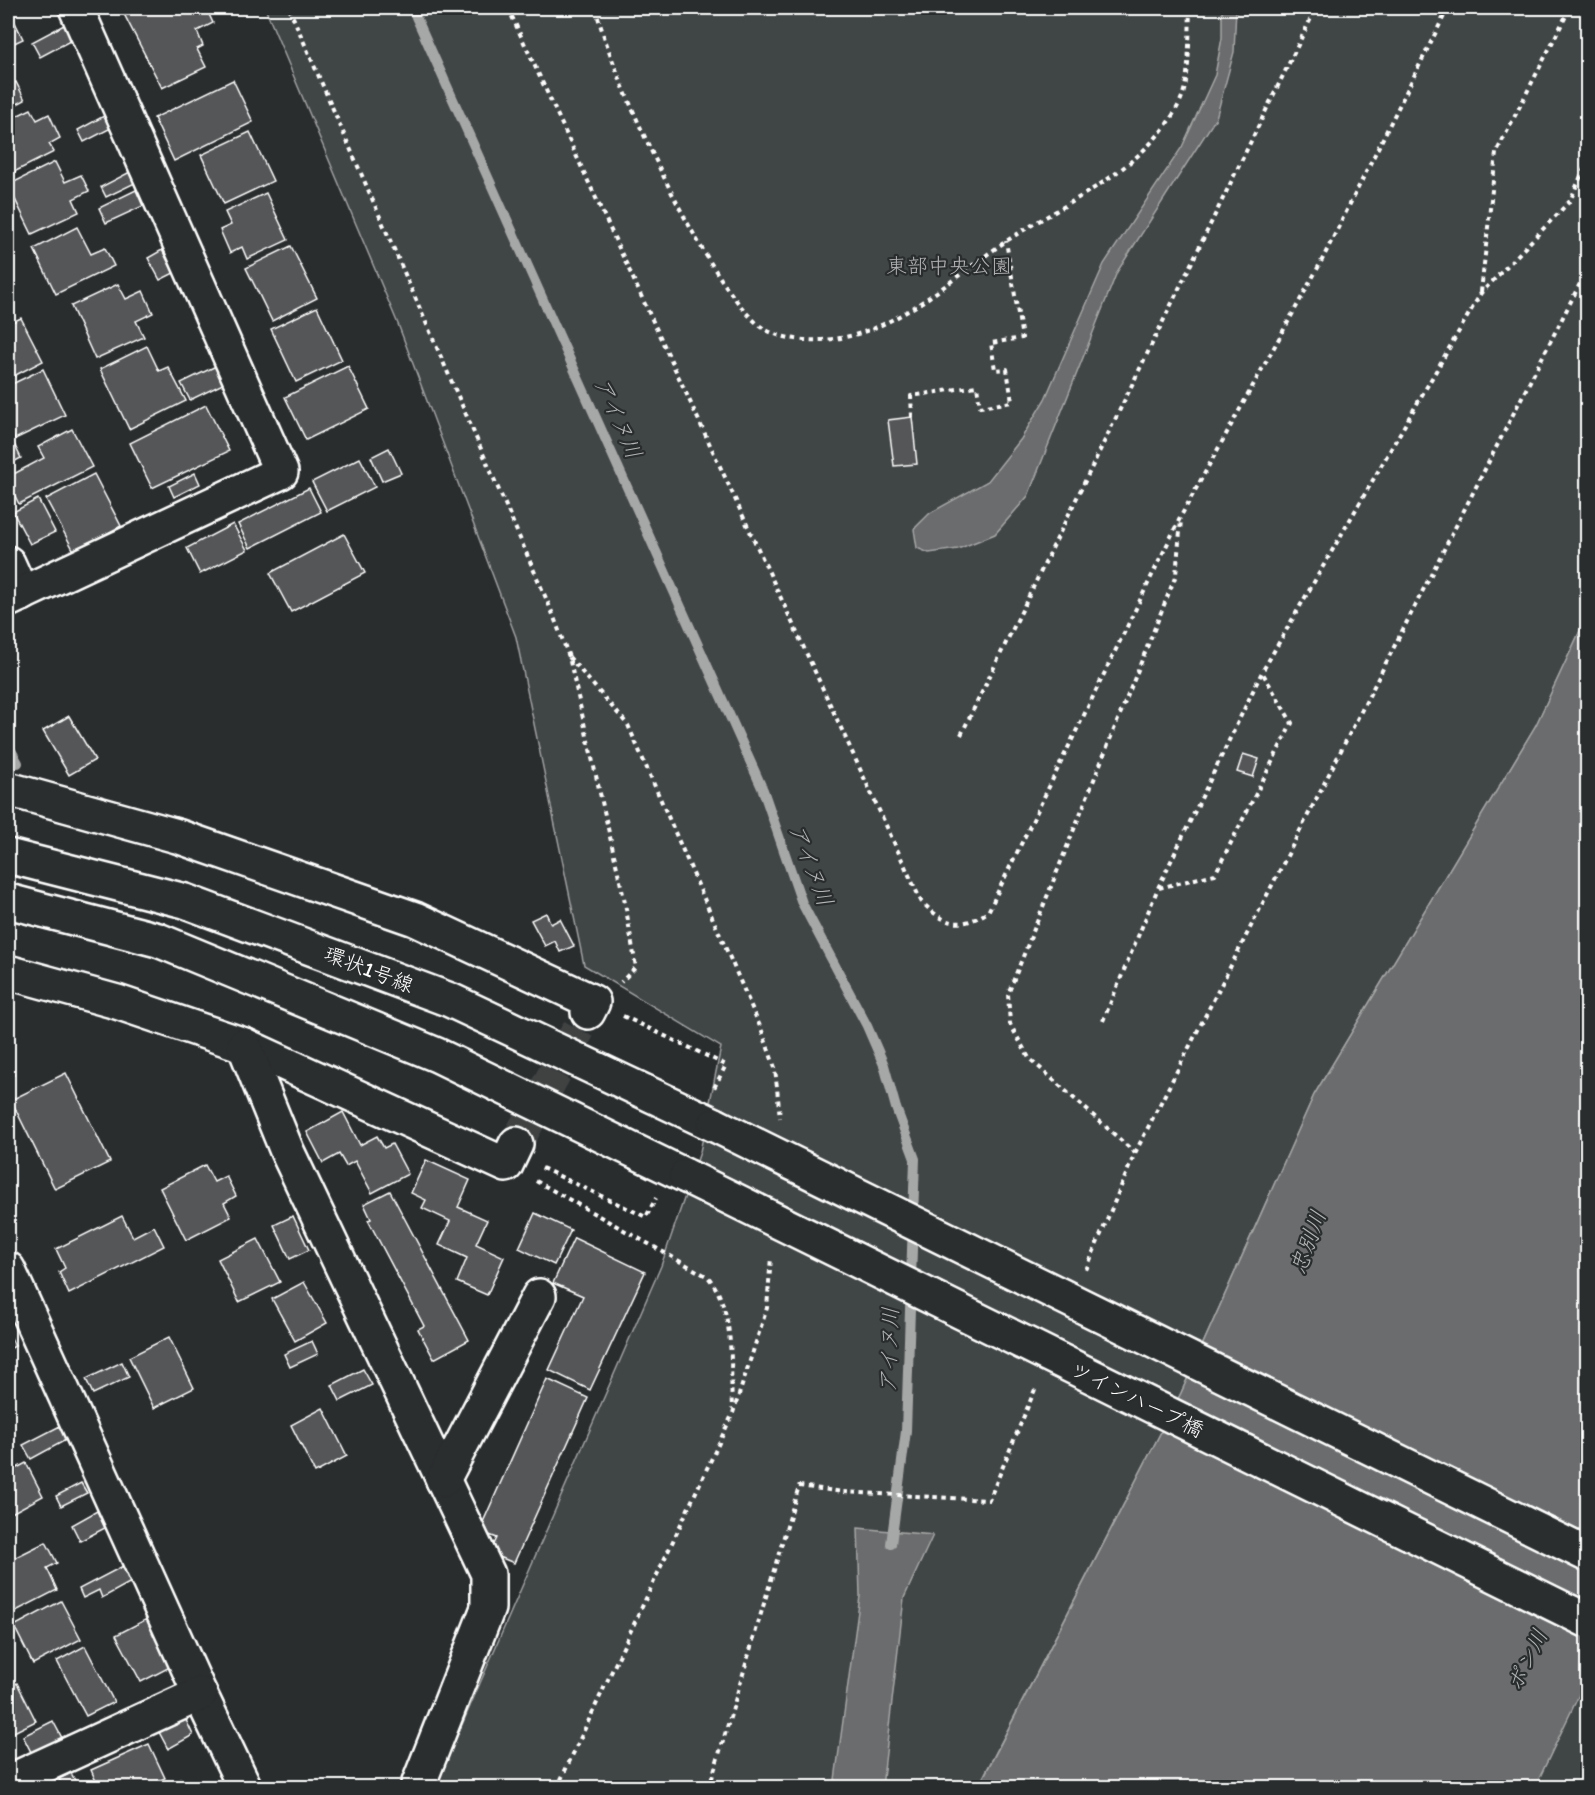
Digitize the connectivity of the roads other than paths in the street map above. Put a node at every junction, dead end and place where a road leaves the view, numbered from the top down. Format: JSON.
{"nodes":[{"id":1,"x":76,"y":8,"type":"edge"},
{"id":2,"x":8,"y":563,"type":"edge"},
{"id":3,"x":15,"y":597,"type":"edge"},
{"id":4,"x":8,"y":789,"type":"edge"},
{"id":5,"x":8,"y":856,"type":"edge"},
{"id":6,"x":8,"y":901,"type":"edge"},
{"id":7,"x":8,"y":972,"type":"edge"},
{"id":8,"x":598,"y":1008,"type":"road end"},
{"id":9,"x":244,"y":1045,"type":"junction"},
{"id":10,"x":520,"y":1158,"type":"road end"},
{"id":11,"x":8,"y":1269,"type":"edge"},
{"id":12,"x":538,"y":1296,"type":"dead end"},
{"id":13,"x":443,"y":1480,"type":"junction"},
{"id":14,"x":1587,"y":1555,"type":"edge"},
{"id":15,"x":1587,"y":1621,"type":"edge"},
{"id":16,"x":200,"y":1694,"type":"junction"},
{"id":17,"x":8,"y":1782,"type":"edge"},
{"id":18,"x":245,"y":1788,"type":"edge"},
{"id":19,"x":417,"y":1788,"type":"edge"}],
"edges":[{"from":1,"to":3,"type":"street"},
{"from":2,"to":3,"type":"street"},
{"from":4,"to":8,"type":"street"},
{"from":5,"to":14,"type":"street","name":"環状1号線","bridge":true},
{"from":6,"to":15,"type":"street","name":"ツインハープ橋","bridge":true},
{"from":7,"to":9,"type":"street"},
{"from":9,"to":10,"type":"street"},
{"from":9,"to":13,"type":"street"},
{"from":11,"to":16,"type":"street"},
{"from":12,"to":13,"type":"street"},
{"from":13,"to":19,"type":"street"},
{"from":16,"to":17,"type":"street"},
{"from":16,"to":18,"type":"street"}]}
